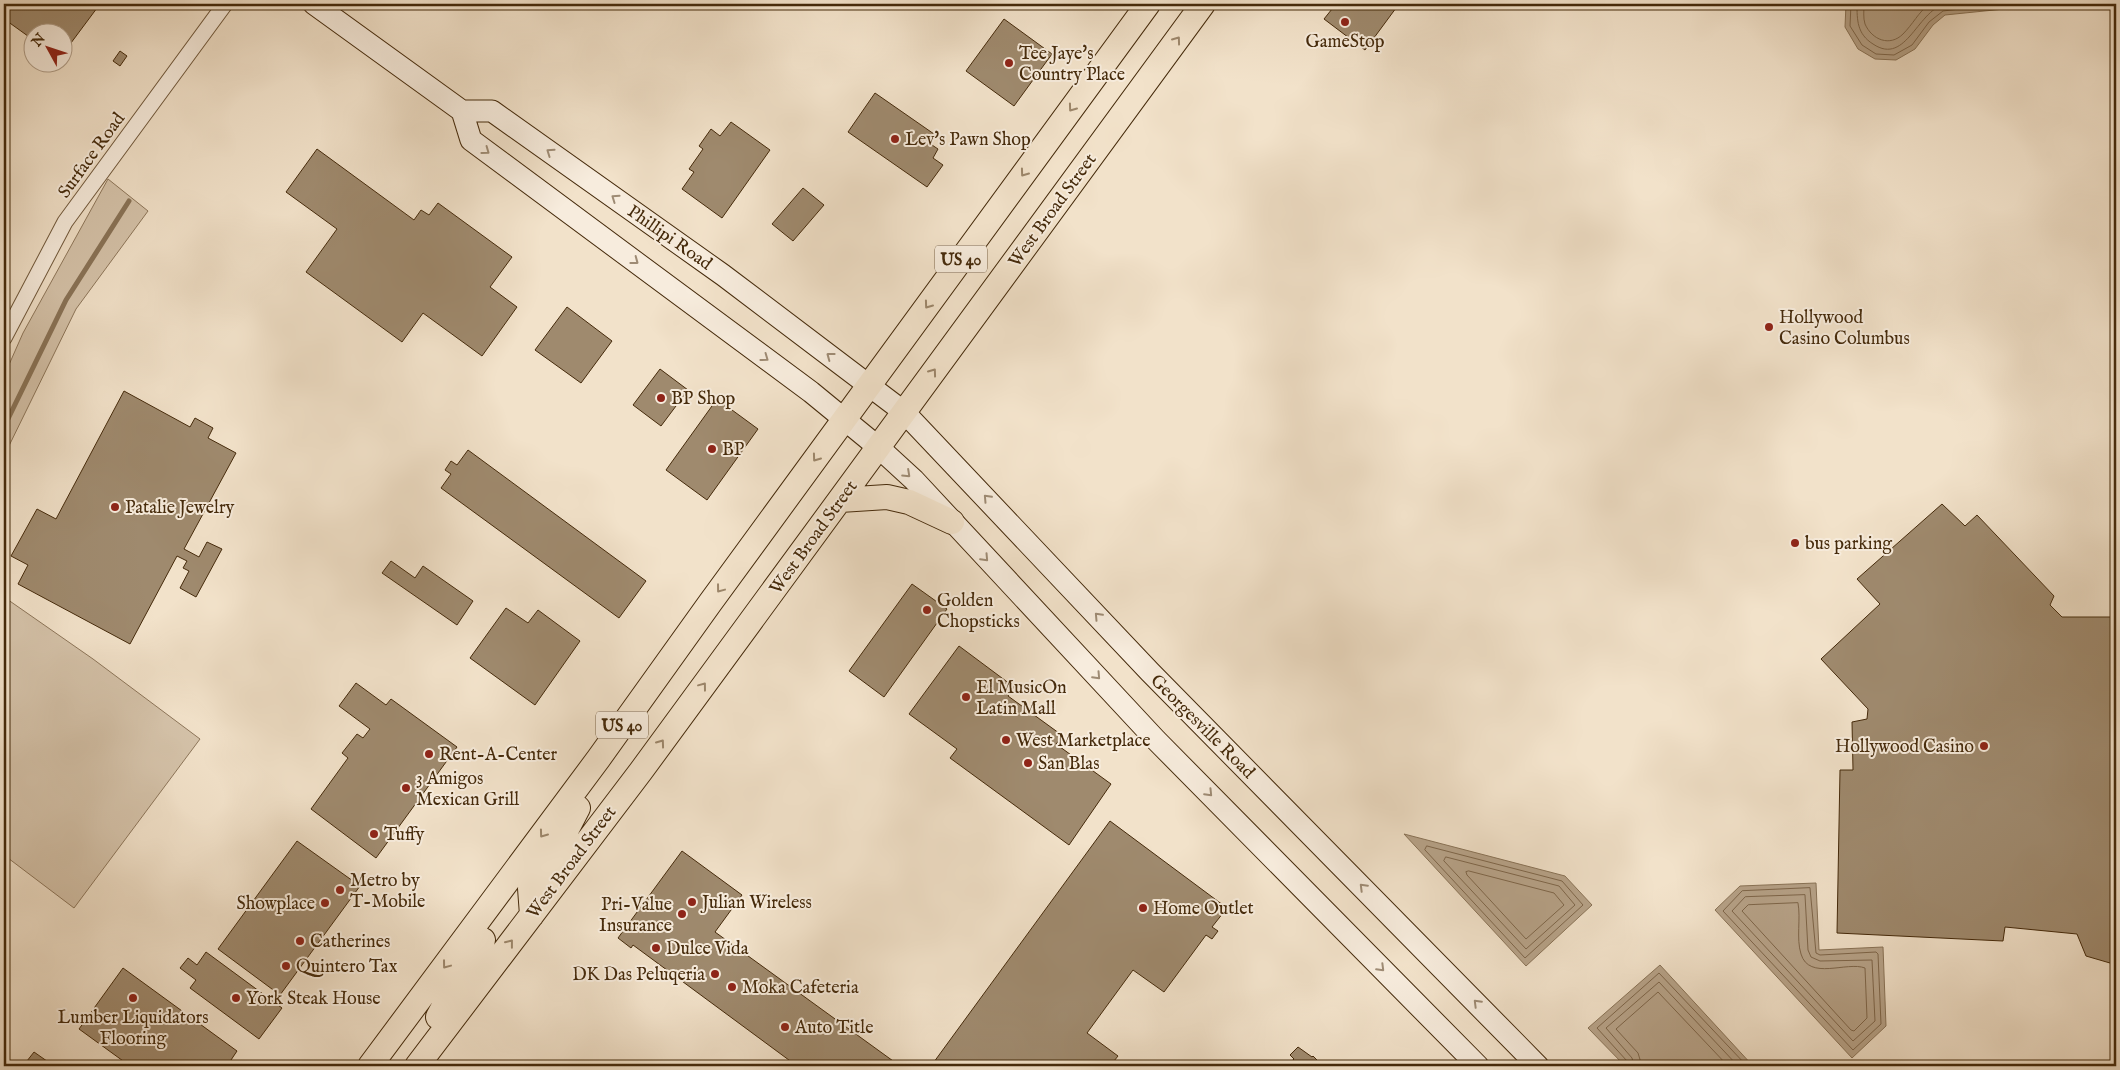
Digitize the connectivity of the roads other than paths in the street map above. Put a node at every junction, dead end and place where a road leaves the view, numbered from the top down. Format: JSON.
{"nodes":[{"id":1,"x":225,"y":4,"type":"edge"},
{"id":2,"x":314,"y":4,"type":"edge"},
{"id":3,"x":1148,"y":4,"type":"edge"},
{"id":4,"x":1203,"y":4,"type":"edge"},
{"id":5,"x":462,"y":111,"type":"junction"},
{"id":6,"x":4,"y":338,"type":"edge"},
{"id":7,"x":870,"y":385,"type":"junction"},
{"id":8,"x":904,"y":412,"type":"junction"},
{"id":9,"x":844,"y":418,"type":"junction"},
{"id":10,"x":878,"y":447,"type":"junction"},
{"id":11,"x":840,"y":500,"type":"junction"},
{"id":12,"x":952,"y":522,"type":"junction"},
{"id":13,"x":686,"y":637,"type":"junction"},
{"id":14,"x":499,"y":894,"type":"junction"},
{"id":15,"x":532,"y":915,"type":"junction"},
{"id":16,"x":420,"y":1062,"type":"edge"},
{"id":17,"x":370,"y":1066,"type":"edge"},
{"id":18,"x":1478,"y":1066,"type":"edge"},
{"id":19,"x":1538,"y":1066,"type":"edge"}],
"edges":[{"from":1,"to":6,"type":"street","name":"Surface Road"},
{"from":2,"to":5,"type":"main road"},
{"from":3,"to":7,"type":"main road","number":"US 40","one_way":true},
{"from":8,"to":4,"type":"main road","name":"West Broad Street","number":"US 40","one_way":true},
{"from":7,"to":5,"type":"main road","name":"Phillipi Road","one_way":true},
{"from":5,"to":9,"type":"main road","one_way":true},
{"from":7,"to":8,"type":"main road","name":"Georgesville Road"},
{"from":7,"to":9,"type":"main road","number":"US 40"},
{"from":8,"to":10,"type":"main road","name":"West Broad Street","number":"US 40"},
{"from":19,"to":8,"type":"main road","name":"Georgesville Road","one_way":true},
{"from":9,"to":10,"type":"main road"},
{"from":9,"to":13,"type":"main road","number":"US 40","one_way":true},
{"from":10,"to":11,"type":"main road","name":"West Broad Street","number":"US 40"},
{"from":10,"to":12,"type":"main road","one_way":true},
{"from":11,"to":12,"type":"main road"},
{"from":15,"to":11,"type":"main road","name":"West Broad Street","number":"US 40","one_way":true},
{"from":12,"to":18,"type":"main road","one_way":true},
{"from":13,"to":14,"type":"main road","number":"US 40","one_way":true},
{"from":13,"to":15,"type":"main road"},
{"from":14,"to":16,"type":"main road"},
{"from":14,"to":17,"type":"main road","number":"US 40","one_way":true},
{"from":16,"to":15,"type":"main road","name":"West Broad Street","number":"US 40","one_way":true}]}
